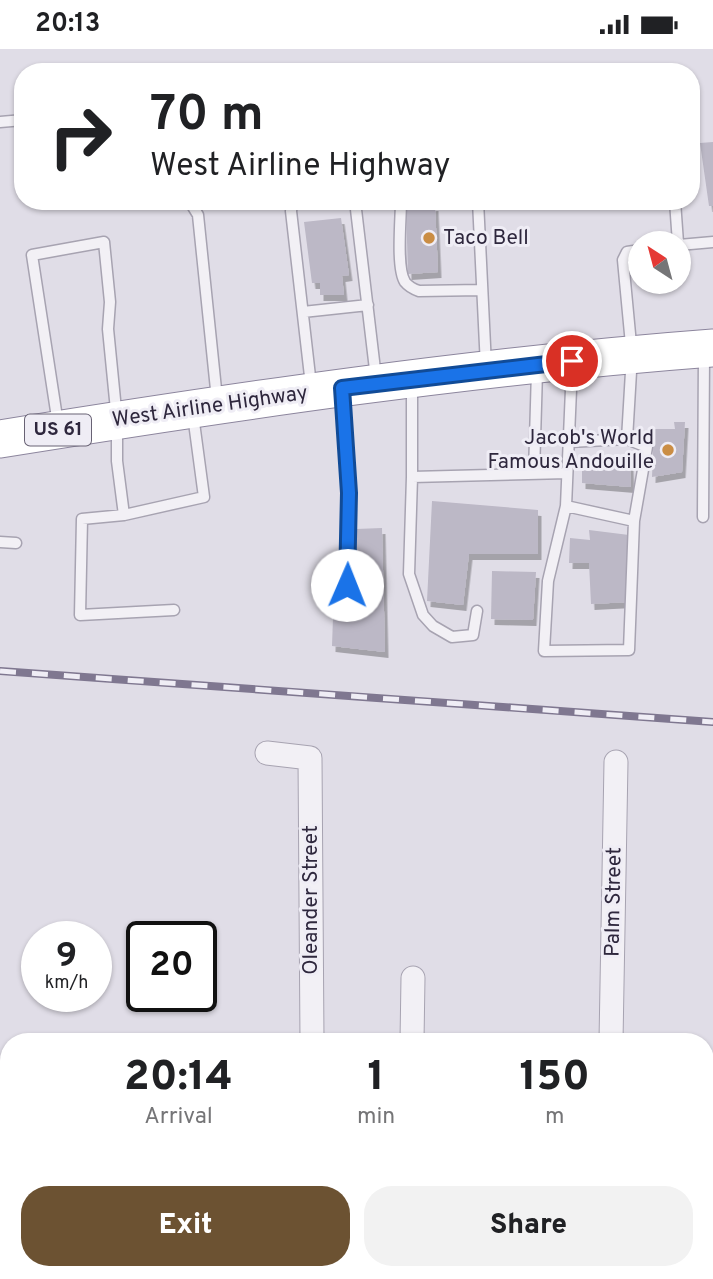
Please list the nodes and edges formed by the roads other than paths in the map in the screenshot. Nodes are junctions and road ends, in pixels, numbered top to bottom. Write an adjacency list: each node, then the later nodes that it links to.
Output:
1 (195, 210): 19 (lane)
2 (291, 210): 13 (lane)
3 (356, 210): 12 (lane)
4 (401, 210): 11 (lane)
5 (478, 210): 11 (lane)
6 (676, 210): 7 (lane)
7 (678, 231)
8 (713, 242): 9 (lane)
9 (691, 243)
10 (628, 252): 15 (lane)
11 (481, 290): 17 (lane)
12 (368, 305): 13 (lane); 18 (lane)
13 (303, 312): 18 (lane)
14 (709, 348): 15 (highway, West Airline Highway / US 61); 30 (lane)
15 (632, 355): 16 (highway, West Airline Highway / US 61); 23 (lane)
16 (555, 363): 17 (highway, West Airline Highway / US 61); 24 (lane); 26 (lane)
17 (486, 372): 18 (highway, West Airline Highway / US 61)
18 (361, 386): 19 (highway, West Airline Highway / US 61); 27 (lane); 34 (lane)
19 (205, 407): 20 (highway, West Airline Highway / US 61); 29 (lane)
20 (117, 420): 21 (highway, West Airline Highway / US 61); 21 (lane); 29 (lane)
21 (59, 430): 22 (highway, West Airline Highway / US 61)
22 (0, 439)
23 (627, 439): 24 (lane); 31 (lane)
24 (569, 442): 25 (lane)
25 (567, 473): 26 (lane); 28 (lane)
26 (534, 474): 27 (lane)
27 (412, 477): 36 (lane)
28 (566, 506): 31 (lane); 31 (lane)
29 (124, 516): 35 (lane)
30 (703, 517)
31 (634, 521)
32 (0, 542): 33 (lane)
33 (16, 543)
34 (346, 608)
35 (174, 610)
36 (477, 611)
37 (267, 753): 40 (street, Oleander Street)
38 (616, 762): 42 (street, Palm Street)
39 (413, 978): 41 (street)
40 (312, 1033)
41 (412, 1033)
42 (611, 1033)

